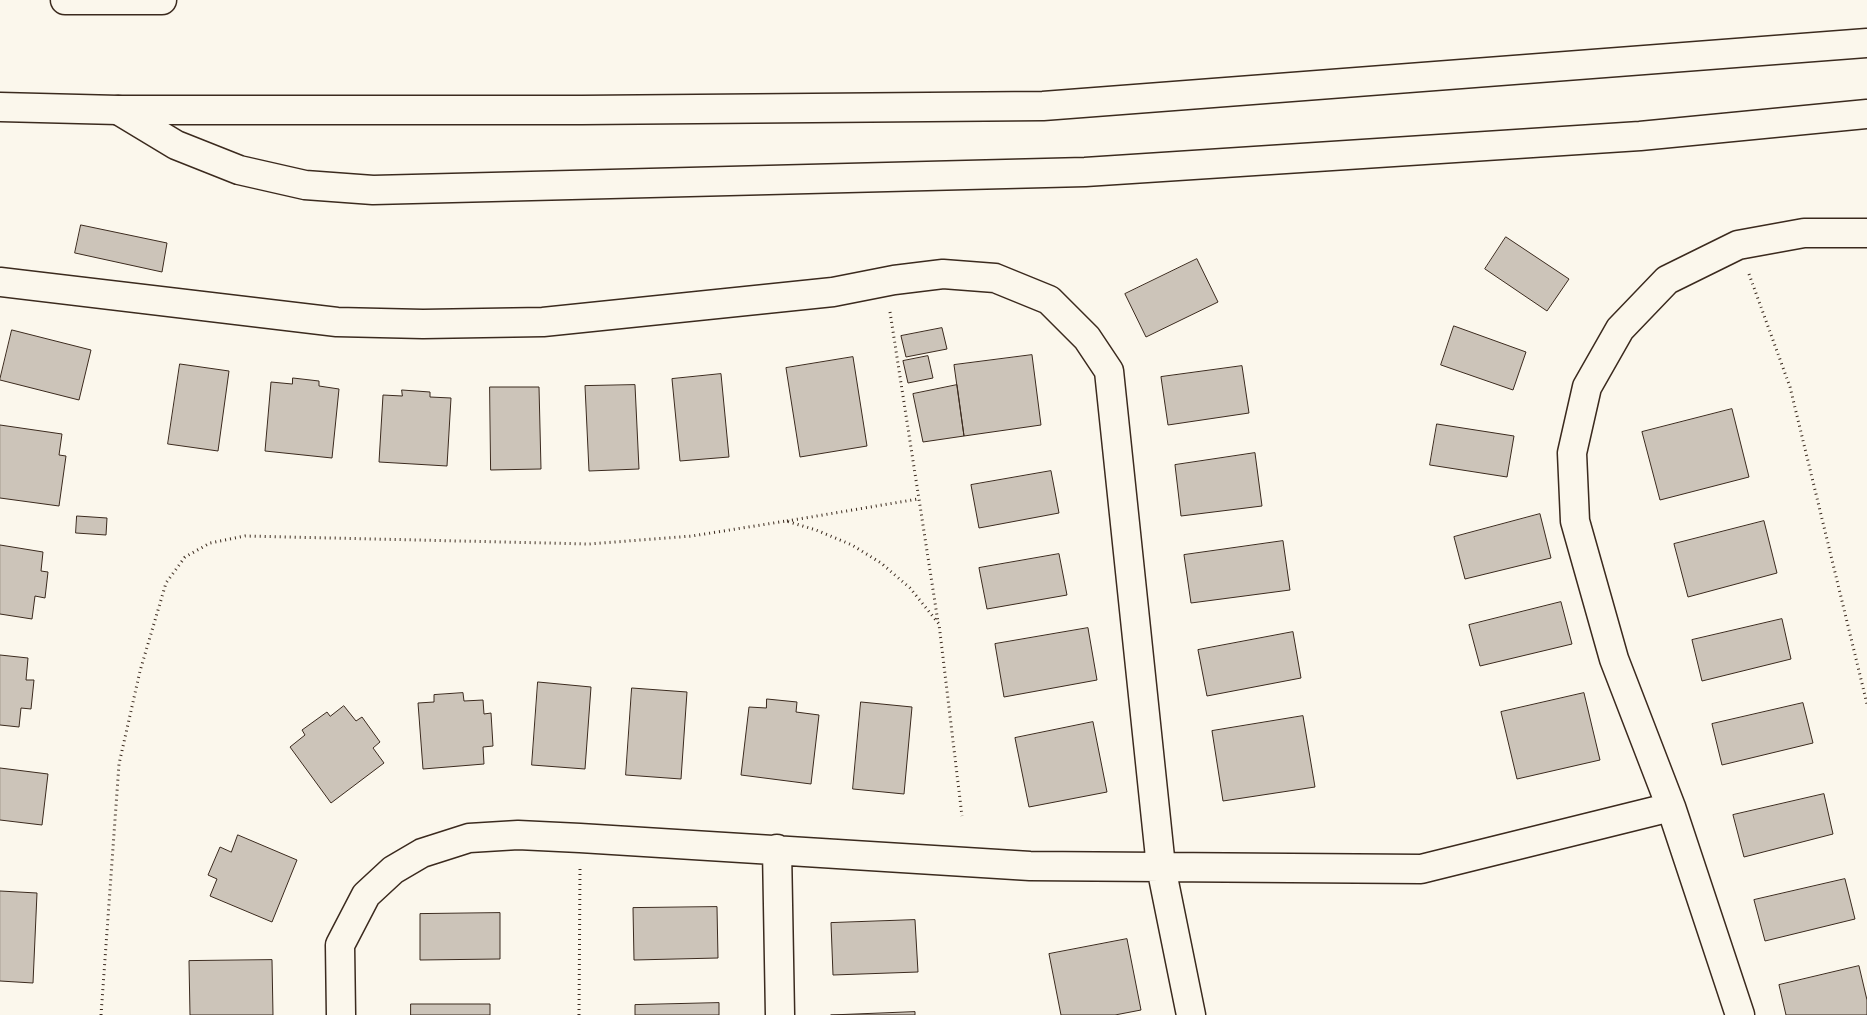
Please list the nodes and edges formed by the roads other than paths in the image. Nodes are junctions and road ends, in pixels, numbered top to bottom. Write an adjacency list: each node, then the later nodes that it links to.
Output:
1 (81, 0): 2 (street)
2 (162, 0)
3 (1867, 44): 5 (street)
4 (0, 107): 5 (street)
5 (118, 110): 6 (street)
6 (1867, 114)
7 (1867, 233): 9 (street)
8 (0, 282): 11 (street)
9 (1671, 806): 11 (street); 15 (street)
10 (777, 849): 11 (street); 12 (street); 13 (street)
11 (1161, 867): 14 (street)
12 (341, 1015)
13 (780, 1015)
14 (1190, 1015)
15 (1740, 1015)

